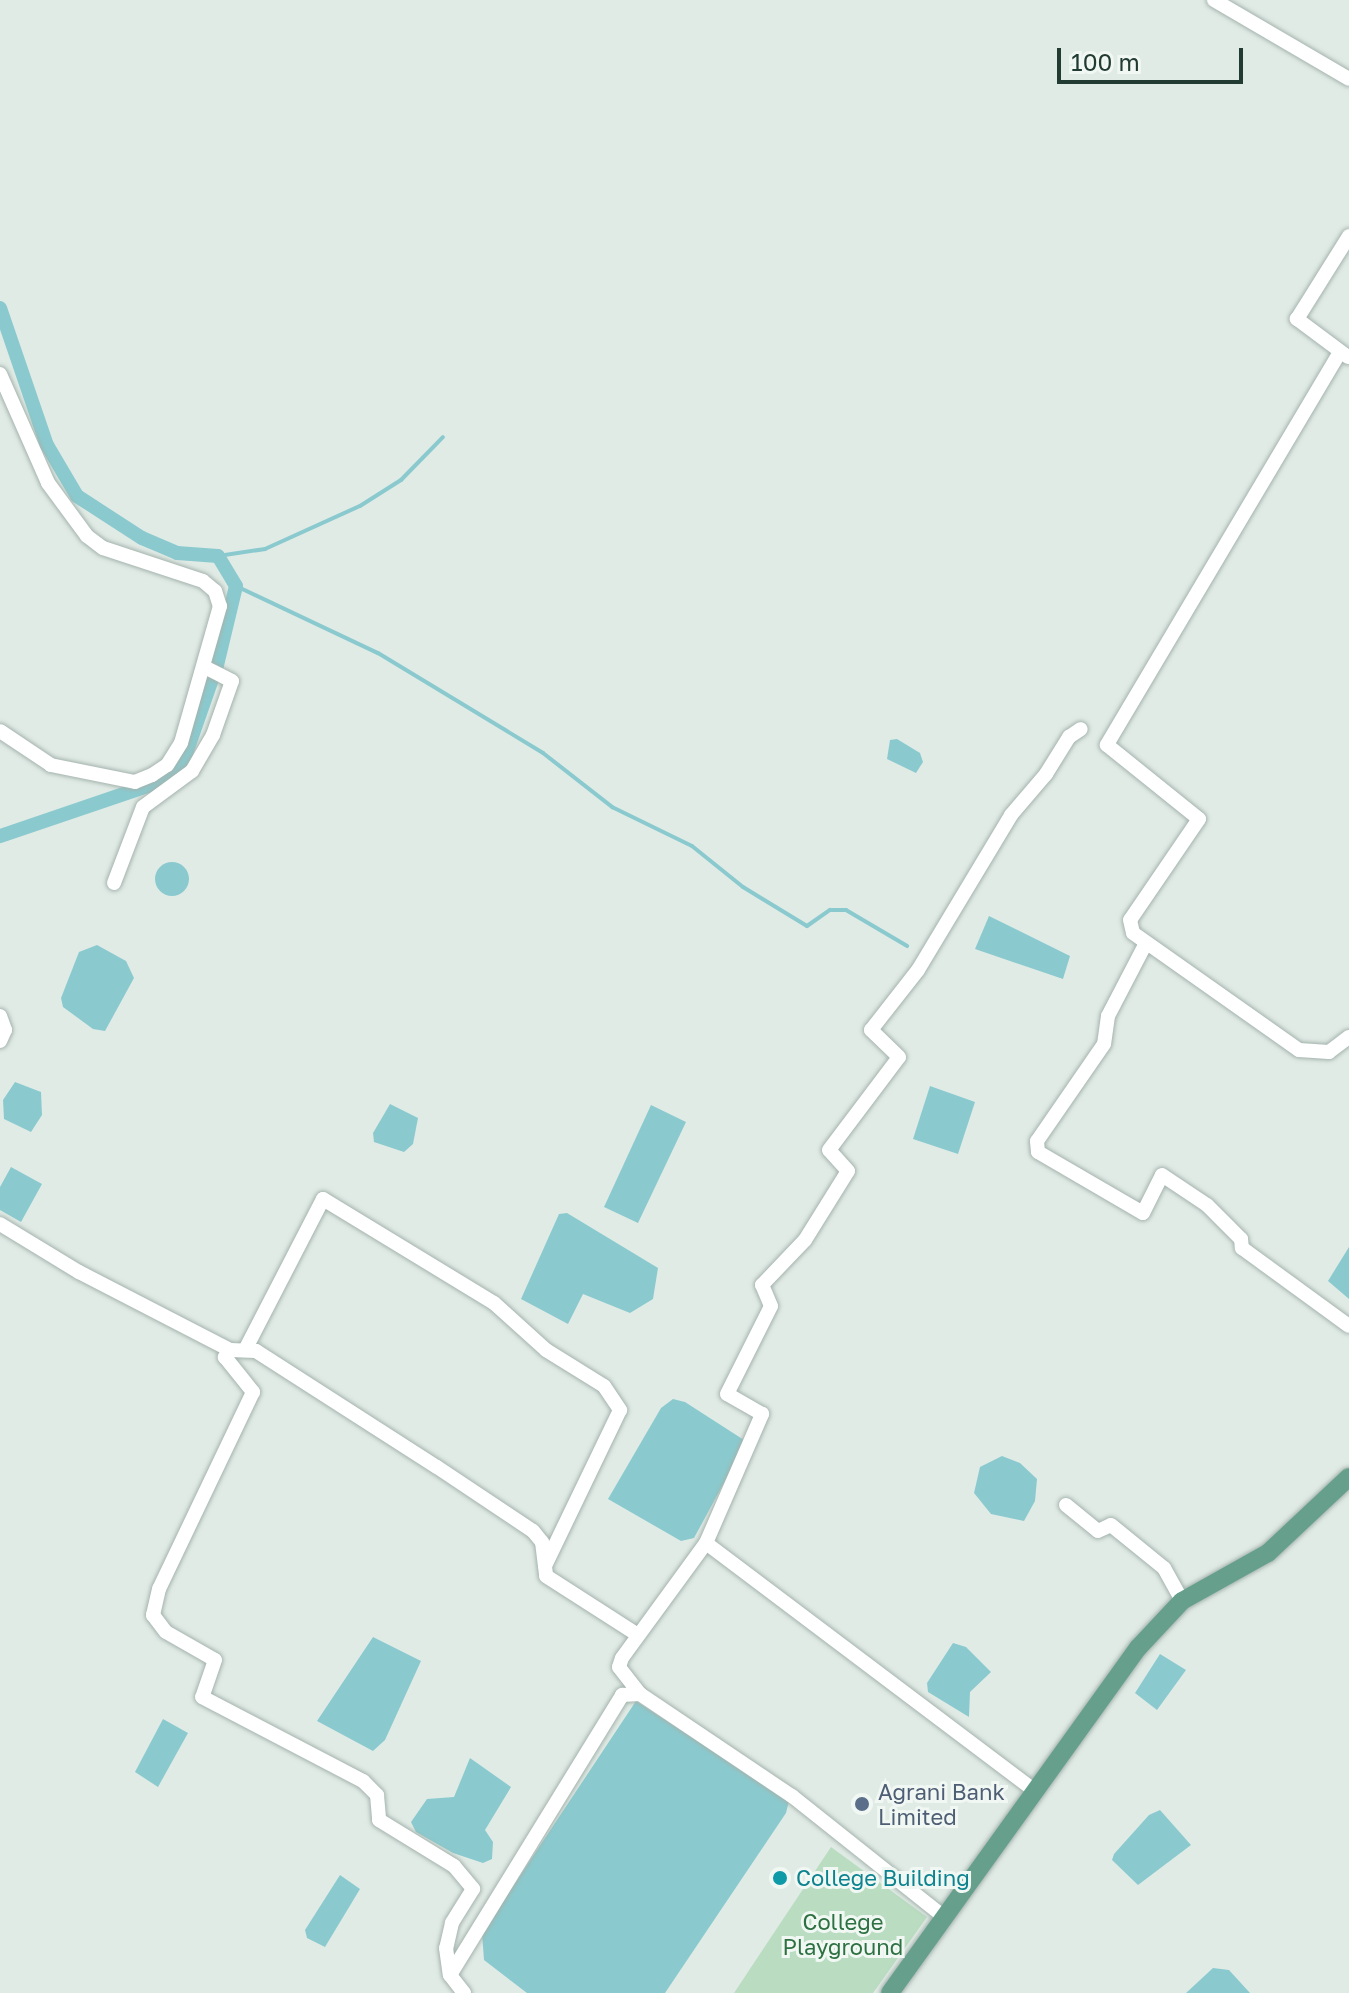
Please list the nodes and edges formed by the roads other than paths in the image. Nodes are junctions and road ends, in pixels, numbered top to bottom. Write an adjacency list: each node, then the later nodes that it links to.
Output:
1 (1214, 0): 2 (street)
2 (1349, 79)
3 (1349, 236): 4 (street)
4 (1345, 354): 10 (street)
5 (0, 374): 6 (street)
6 (205, 667): 8 (street); 9 (street)
7 (1081, 729): 19 (street)
8 (0, 731)
9 (114, 883)
10 (1146, 943): 12 (street); 15 (street)
11 (0, 1016): 13 (street)
12 (1349, 1037)
13 (0, 1041)
14 (0, 1224): 16 (street)
15 (1349, 1326)
16 (237, 1350): 20 (street); 20 (street); 26 (street)
17 (1349, 1477): 21 (main road)
18 (1066, 1505): 21 (street)
19 (706, 1543): 22 (street); 24 (street)
20 (545, 1567): 22 (street)
21 (1182, 1601): 24 (main road)
22 (638, 1635): 23 (street)
23 (640, 1694): 25 (street); 26 (street)
24 (1034, 1790): 25 (main road)
25 (944, 1917): 28 (main road)
26 (450, 1975): 27 (street)
27 (464, 1993)
28 (890, 1993)

